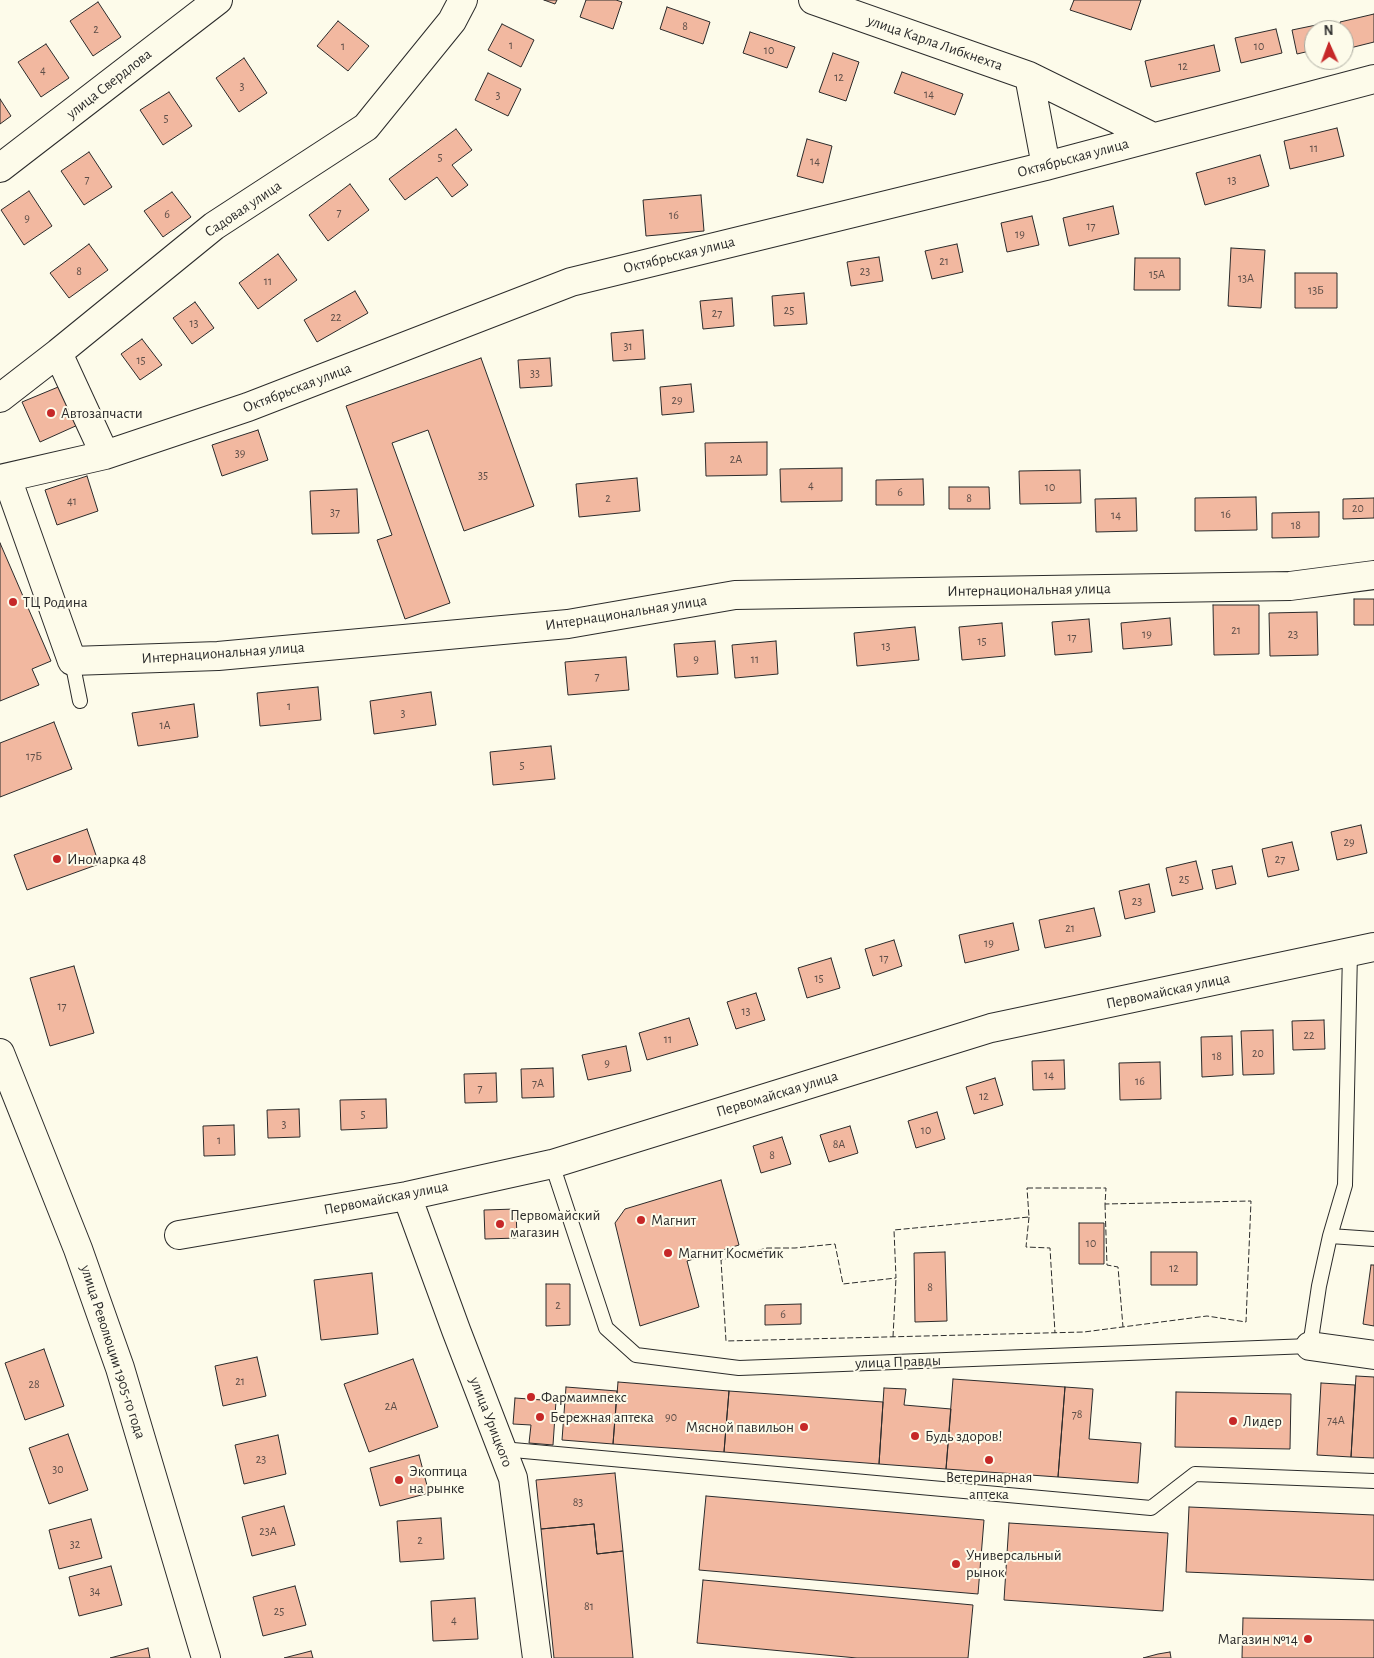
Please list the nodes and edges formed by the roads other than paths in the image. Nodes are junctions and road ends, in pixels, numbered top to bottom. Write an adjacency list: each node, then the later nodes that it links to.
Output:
1 (218, 0): 8 (street, улица Свердлова)
2 (463, 0): 9 (street, Садовая улица)
3 (812, 0): 4 (street, улица Карла Либкнехта)
4 (1029, 76): 6 (street, улица Карла Либкнехта); 7 (street)
5 (1374, 79): 6 (street, Октябрьская улица)
6 (1153, 137): 7 (street, Октябрьская улица)
7 (1046, 166): 11 (street, Октябрьская улица)
8 (0, 168)
9 (58, 354): 10 (street, Садовая улица); 11 (street)
10 (0, 398)
11 (105, 455): 12 (street, Октябрьская улица)
12 (3, 479): 14 (street)
13 (1374, 576): 14 (street, Интернациональная улица)
14 (72, 661): 15 (lane)
15 (80, 701)
16 (1362, 949): 19 (street, Первомайская улица); 22 (lane)
17 (0, 1053): 18 (street, улица Революции 1905-го года)
18 (7, 1089): 28 (street, улица Революции 1905-го года)
19 (552, 1164): 20 (street, Первомайская улица); 24 (lane, улица Правды)
20 (407, 1196): 21 (street, Первомайская улица); 26 (street, улица Урицкого)
21 (179, 1235)
22 (1330, 1236): 23 (lane); 24 (lane)
23 (1374, 1239)
24 (1310, 1346): 25 (street, улица Правды)
25 (1374, 1355)
26 (502, 1449): 27 (lane); 29 (street, улица Урицкого)
27 (1374, 1481)
28 (206, 1658)
29 (537, 1658)

